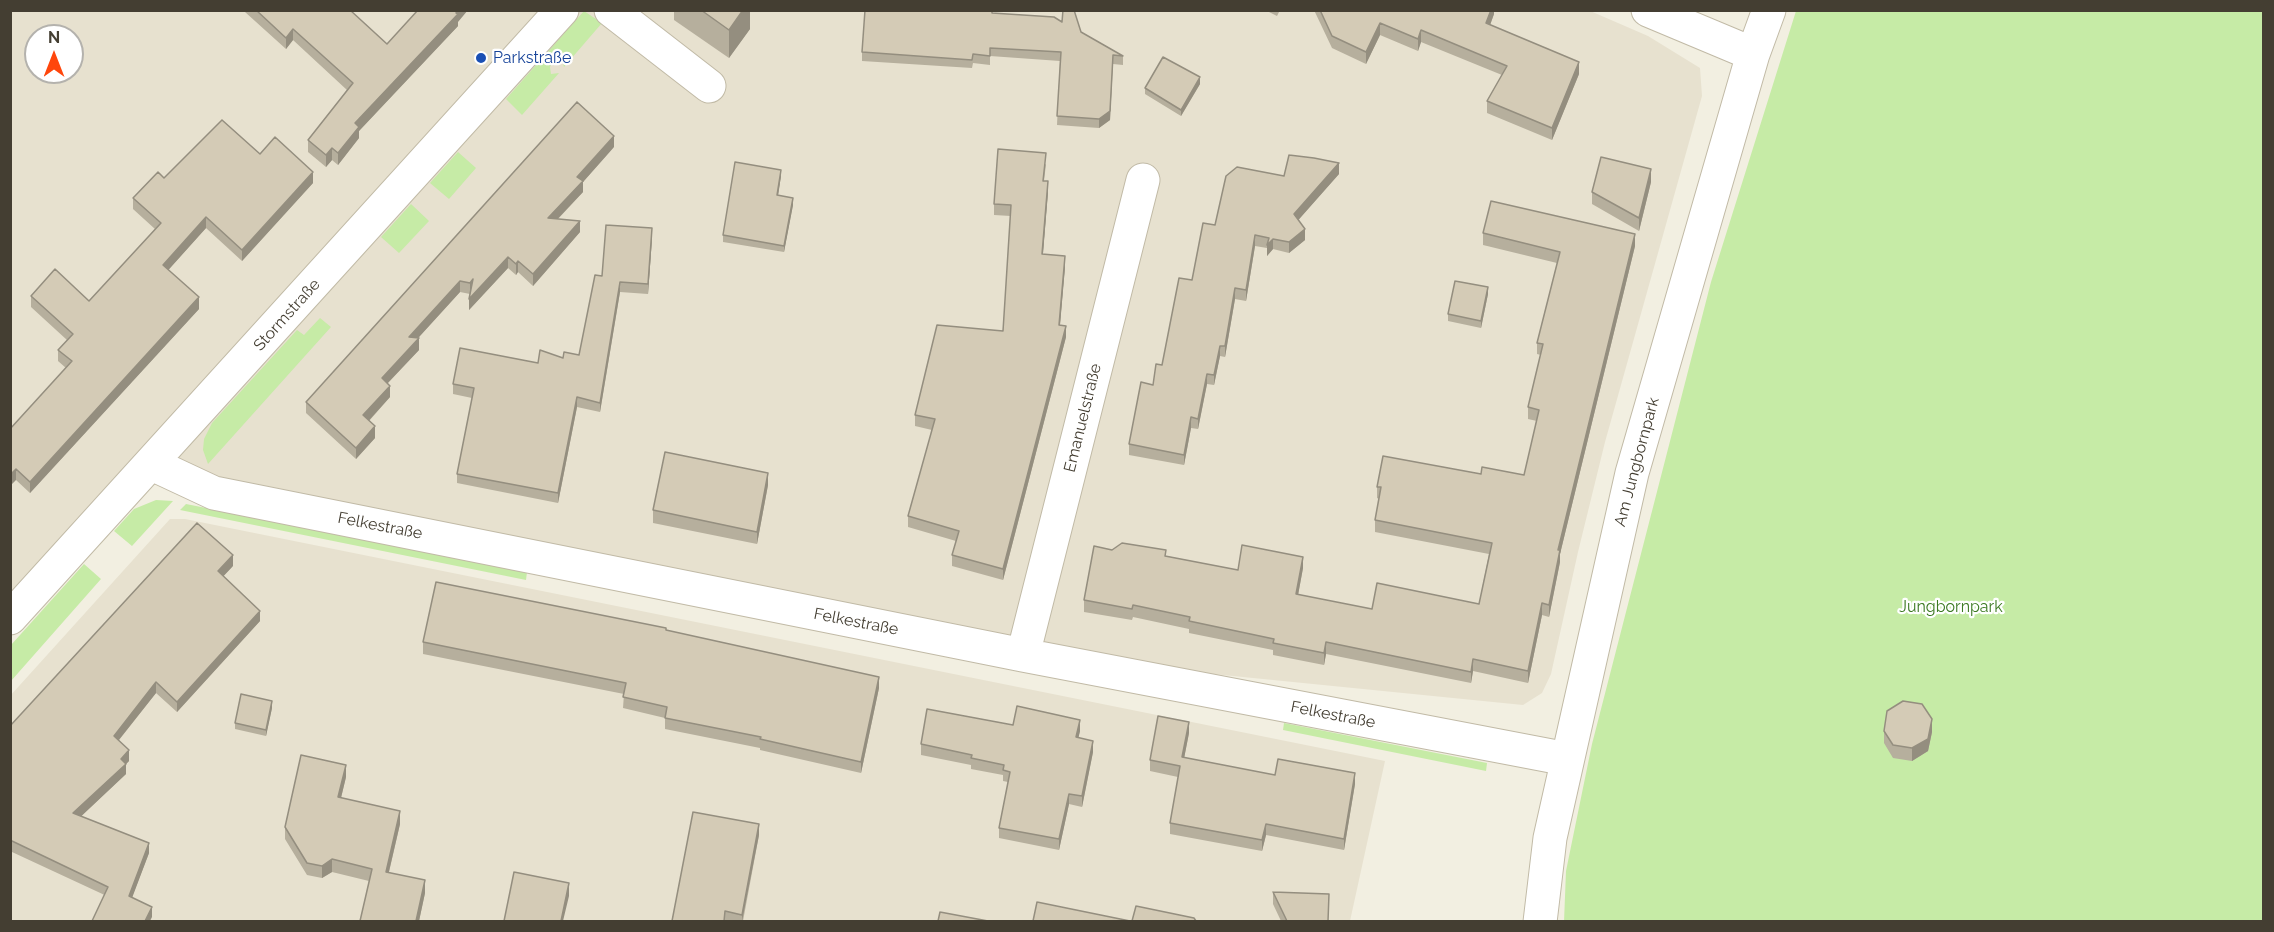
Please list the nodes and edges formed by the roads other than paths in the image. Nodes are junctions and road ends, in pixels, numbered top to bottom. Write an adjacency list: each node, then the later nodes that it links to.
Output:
1 (562, 10): 8 (street, Stormstraße)
2 (611, 10): 6 (street)
3 (1648, 10): 5 (street)
4 (1769, 10): 5 (street, Am Jungbornpark)
5 (1754, 54): 11 (street, Am Jungbornpark)
6 (709, 86)
7 (1143, 180): 10 (street, Emanuelstraße)
8 (152, 464): 9 (street, Stormstraße); 10 (street, Felkestraße)
9 (10, 618)
10 (1023, 655): 11 (street, Felkestraße)
11 (1567, 759): 12 (street, Am Jungbornpark)
12 (1540, 921)

